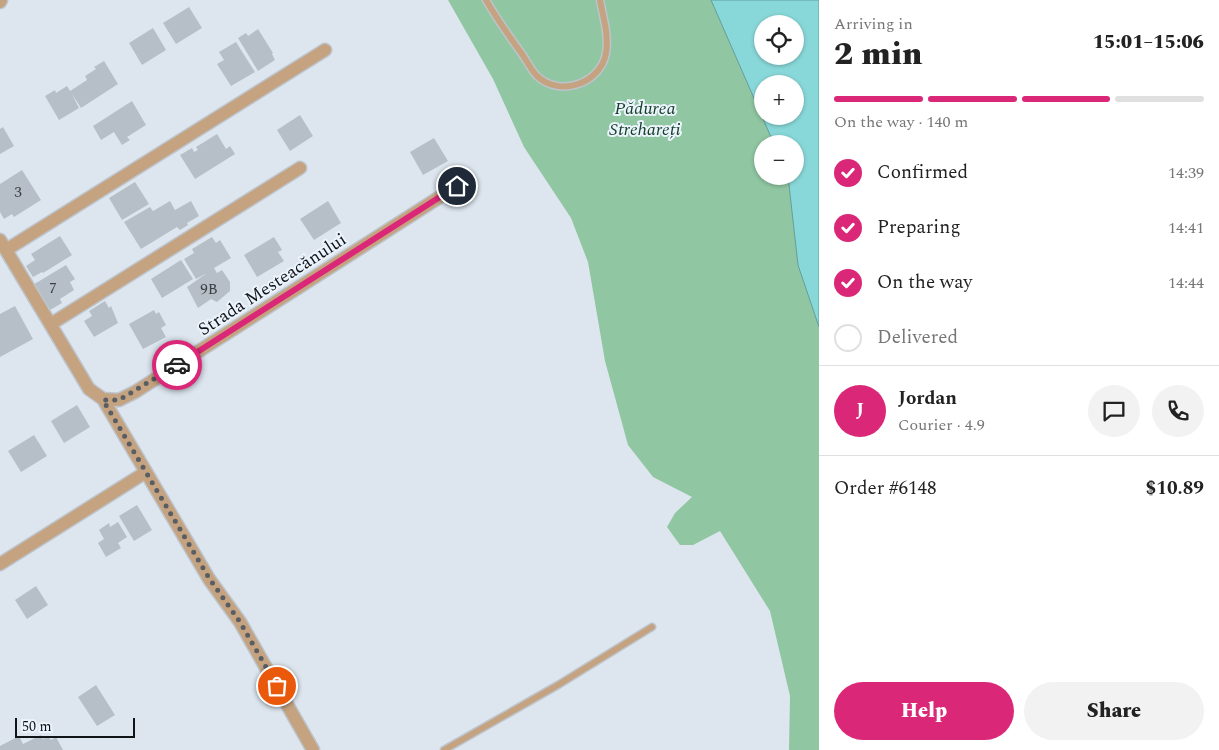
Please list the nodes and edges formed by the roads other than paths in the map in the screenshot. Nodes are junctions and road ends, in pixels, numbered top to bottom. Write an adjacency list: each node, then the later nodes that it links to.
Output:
1 (486, 0): 2 (lane)
2 (600, 0)
3 (325, 50): 6 (street)
4 (300, 168): 7 (street)
5 (457, 186): 8 (street, Strada Mesteacănului)
6 (3, 245): 7 (street)
7 (51, 324): 8 (street)
8 (103, 400): 9 (street)
9 (146, 472): 10 (street); 12 (street)
10 (0, 564)
11 (652, 627): 13 (lane)
12 (313, 750)
13 (444, 750)

